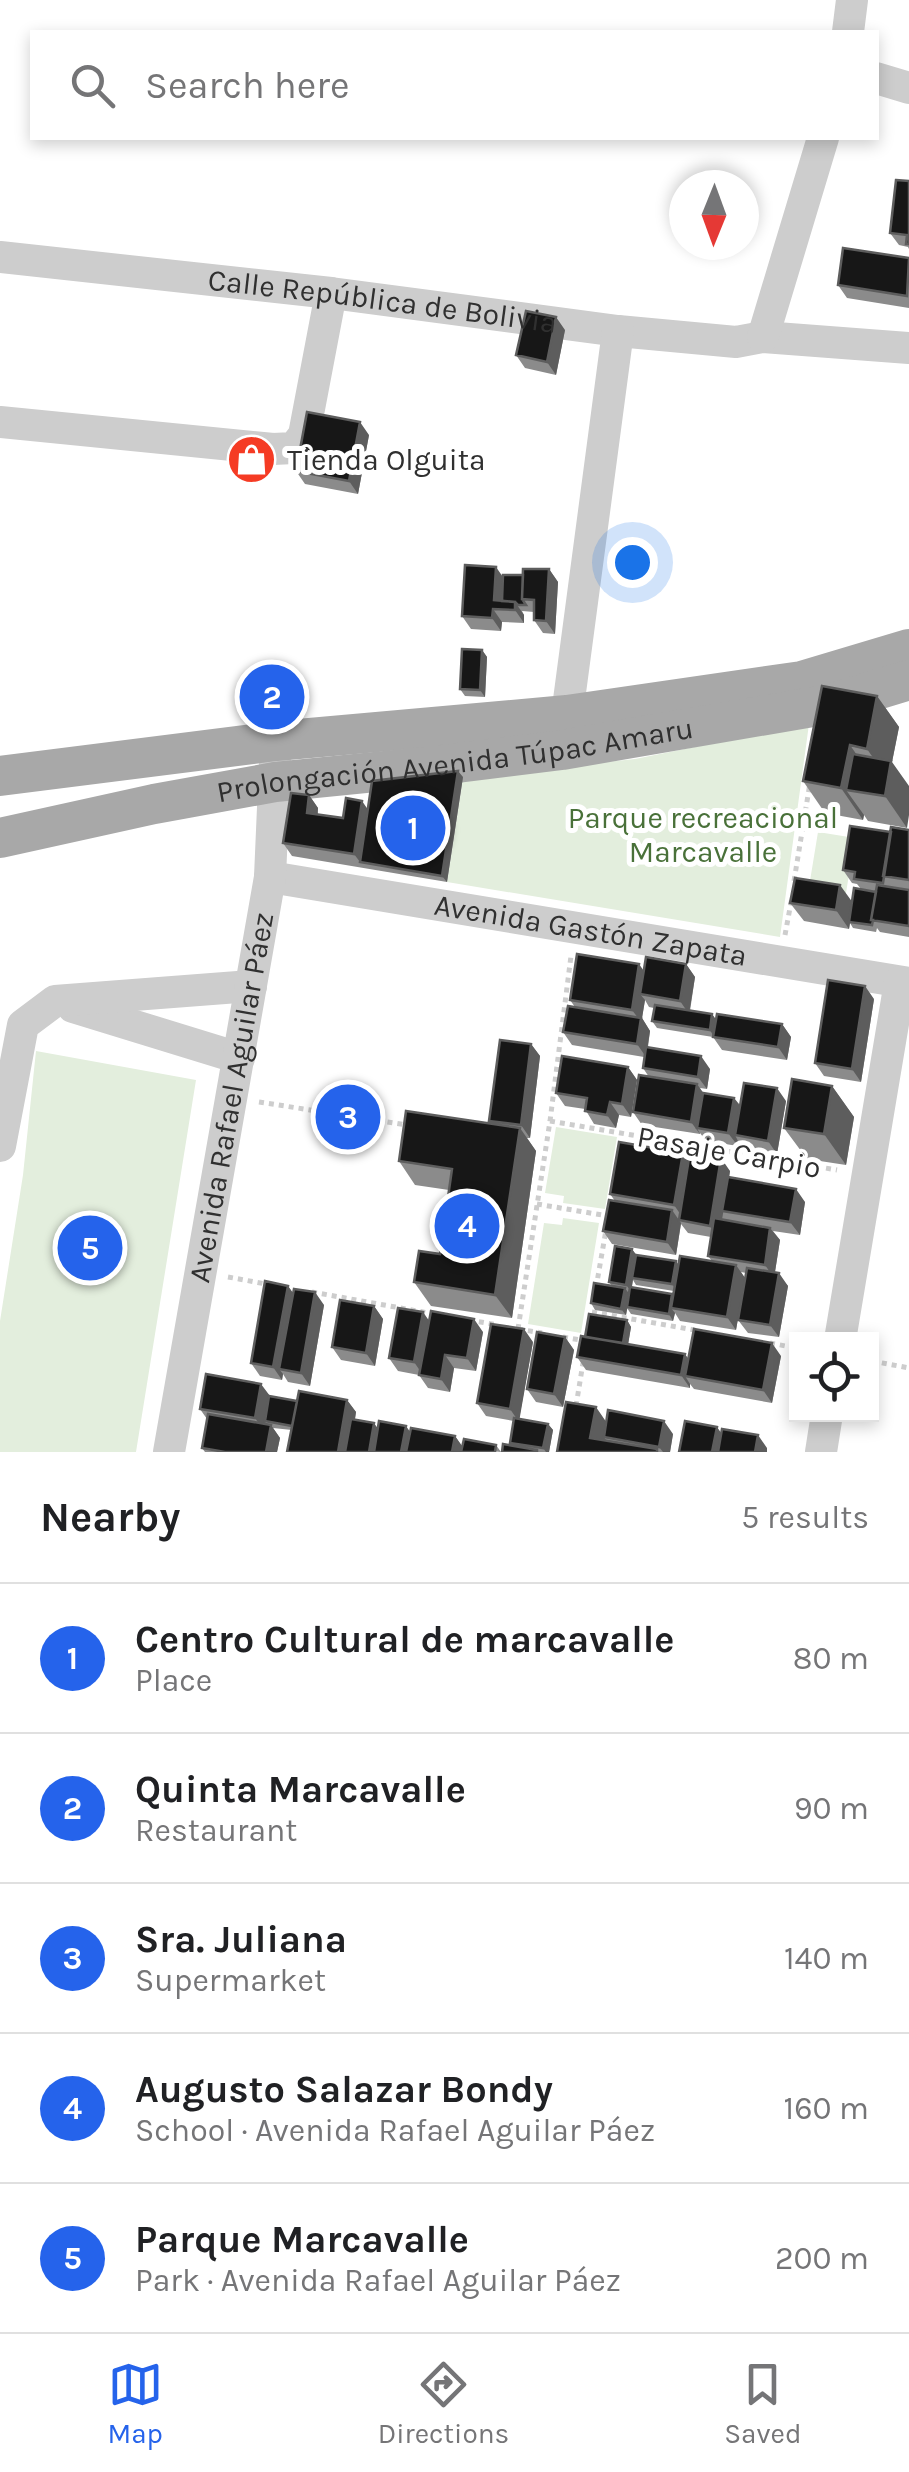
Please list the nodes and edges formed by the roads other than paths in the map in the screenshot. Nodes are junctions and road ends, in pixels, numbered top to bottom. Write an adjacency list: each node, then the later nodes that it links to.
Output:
1 (852, 0): 2 (street)
2 (848, 30)
3 (879, 79): 4 (street)
4 (909, 88)
5 (822, 140): 9 (street)
6 (0, 256): 7 (street, Calle República de Bolivia)
7 (331, 293): 8 (street, Calle República de Bolivia); 11 (street)
8 (618, 331): 9 (street, Calle República de Bolivia); 14 (street)
9 (762, 336): 10 (street, Calle República de Bolivia)
10 (909, 348)
11 (0, 422)
12 (909, 650): 14 (main road, Prolongación Avenida Túpac Amaru)
13 (909, 680): 17 (main road, Prolongación Avenida Túpac Amaru)
14 (567, 715): 15 (main road, Prolongación Avenida Túpac Amaru)
15 (276, 741): 16 (main road, Prolongación Avenida Túpac Amaru); 17 (street, Avenida Rafael Aguilar Páez)
16 (0, 776)
17 (275, 782): 18 (main road, Prolongación Avenida Túpac Amaru); 19 (street, Avenida Rafael Aguilar Páez)
18 (0, 838)
19 (270, 877): 20 (street, Avenida Gastón Zapata); 21 (street, Avenida Rafael Aguilar Páez)
20 (905, 982): 25 (street)
21 (251, 986): 22 (street); 23 (street, Avenida Rafael Aguilar Páez)
22 (55, 1002): 23 (street); 24 (street)
23 (239, 1058): 27 (street, Avenida Rafael Aguilar Páez)
24 (0, 1146)
25 (841, 1332)
26 (826, 1422): 28 (street)
27 (169, 1452)
28 (821, 1452)

